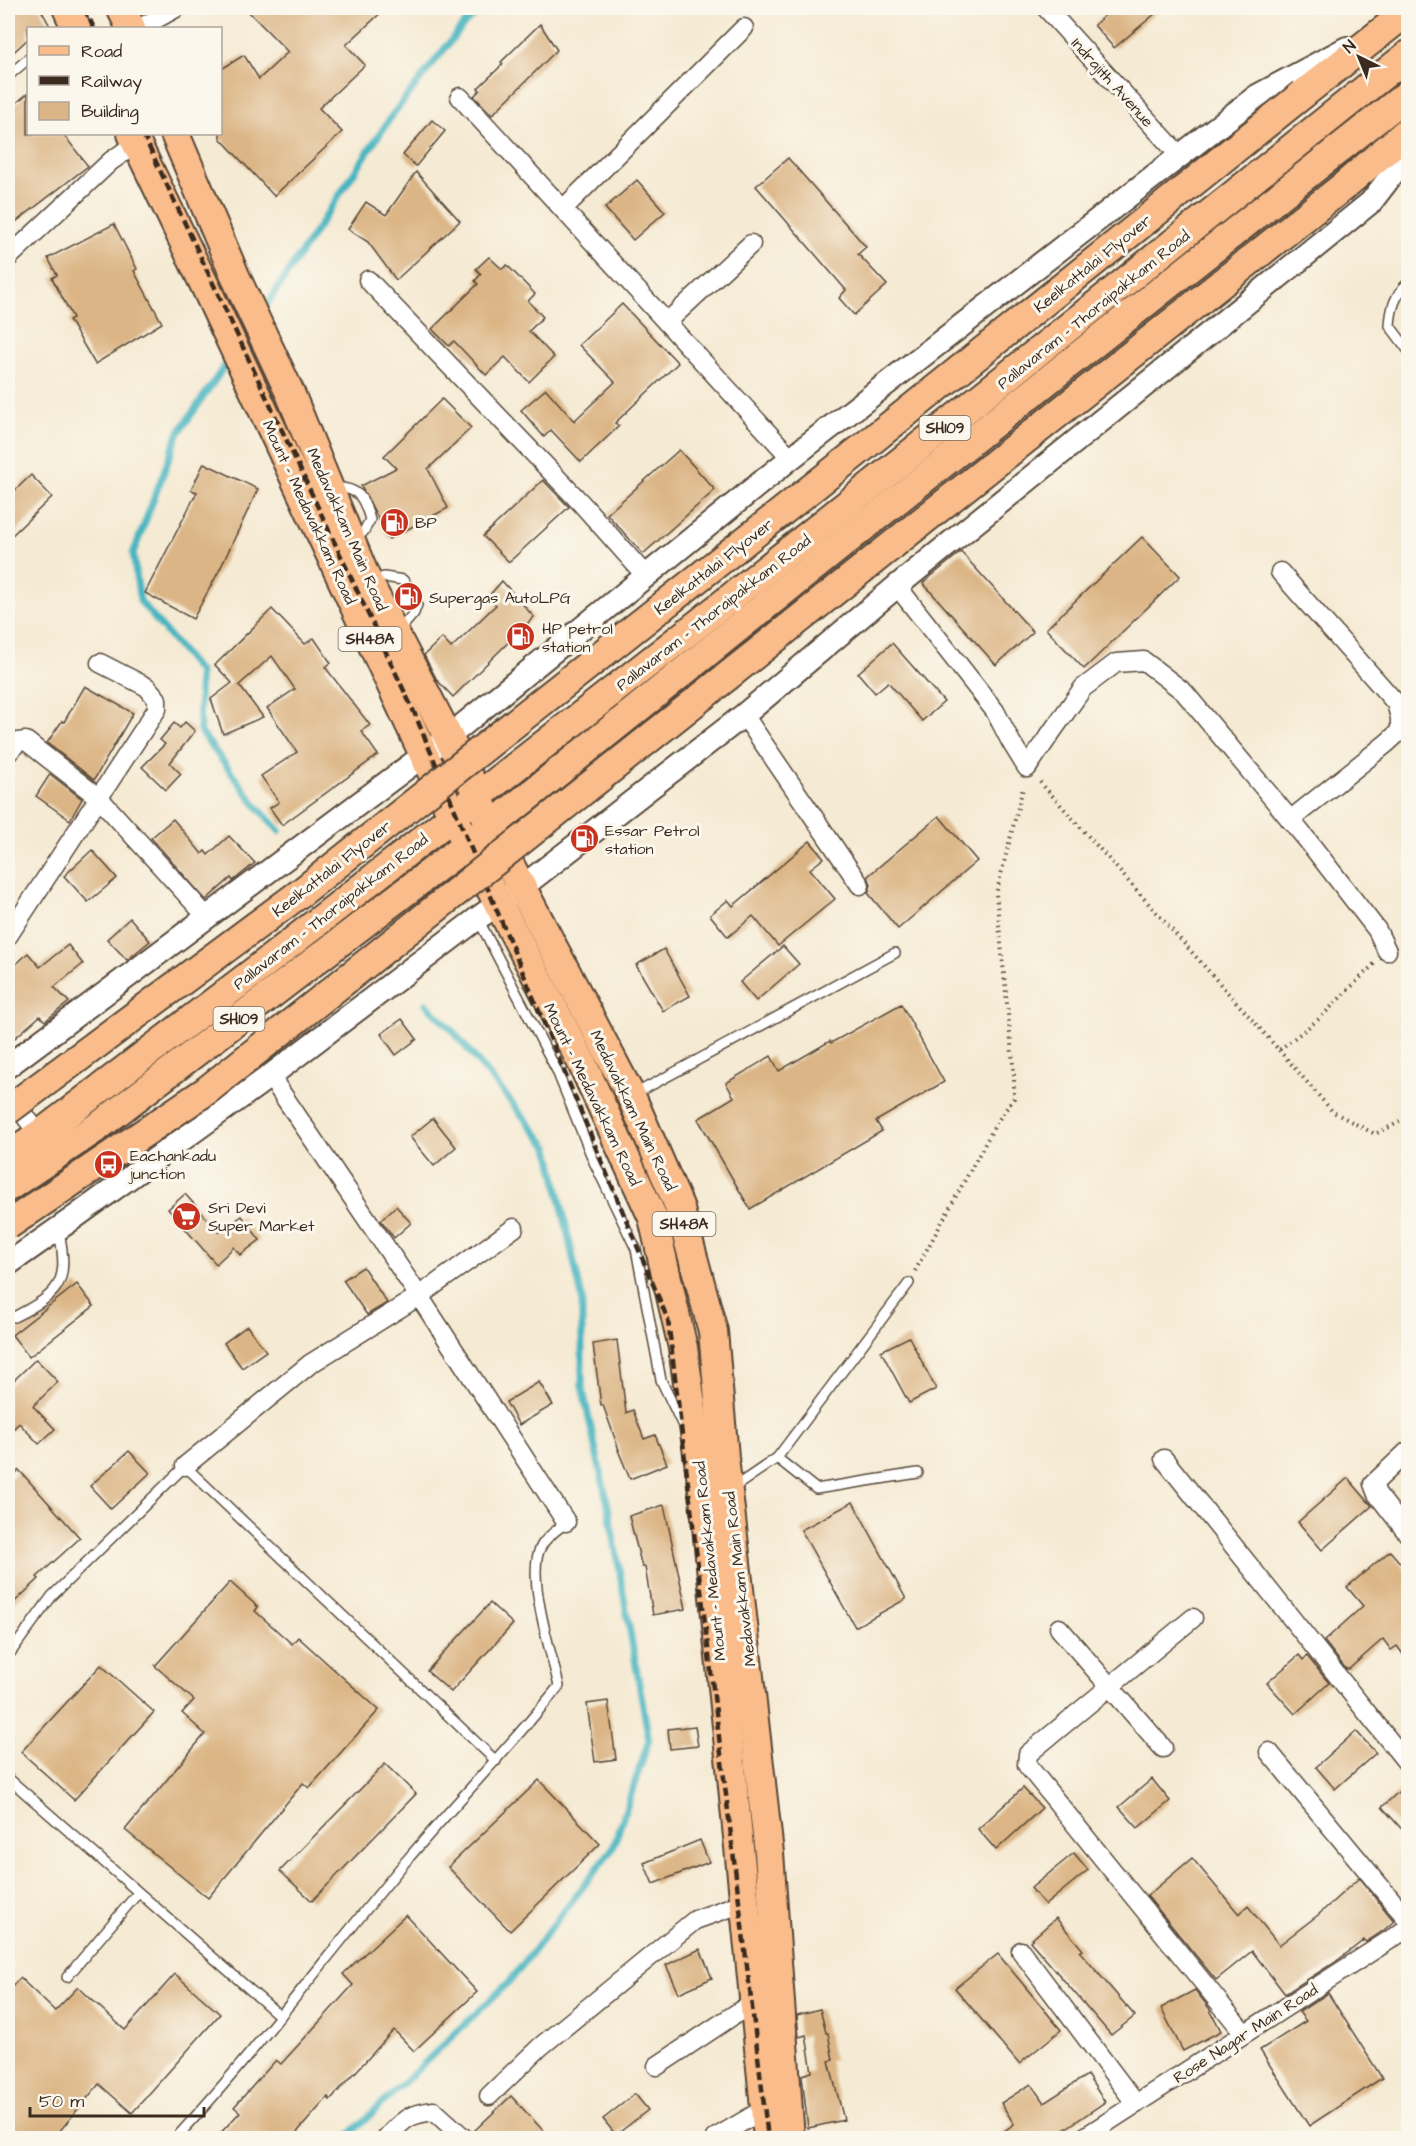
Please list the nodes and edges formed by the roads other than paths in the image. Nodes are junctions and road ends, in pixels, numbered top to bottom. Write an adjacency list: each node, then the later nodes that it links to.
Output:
1 (121, 8): 5 (main road)
2 (176, 8): 6 (street)
3 (1046, 8): 17 (street, Indrajith Avenue)
4 (1402, 16): 17 (street); 51 (main road, Keelkattalai Flyover, bridge)
5 (130, 27)
6 (142, 27)
7 (744, 28): 18 (street)
8 (1408, 55): 34 (main road, Pallavaram - Thoraipakkam Road / SH109)
9 (27, 60): 10 (lane)
10 (8, 76)
11 (1408, 94): 38 (main road, Pallavaram - Thoraipakkam Road / SH109)
12 (460, 97): 18 (street)
13 (1408, 131): 55 (main road, bridge)
14 (176, 135): 31 (main road, Medavakkam Main Road / SH48A)
15 (134, 138): 20 (street); 33 (main road, Mount - Medavakkam Road / SH48A)
16 (1408, 154): 28 (street)
17 (1180, 156): 25 (street)
18 (563, 209): 23 (street)
19 (751, 244): 23 (street)
20 (8, 258)
21 (368, 280): 27 (street)
22 (1408, 283): 24 (lane)
23 (667, 322): 25 (street)
24 (1408, 350)
25 (791, 458): 27 (street)
26 (1280, 572): 37 (street)
27 (645, 575): 31 (street)
28 (897, 586): 30 (street); 37 (street)
29 (100, 663): 35 (street)
30 (744, 715): 40 (street); 41 (street)
31 (448, 737): 33 (street); 34 (main road, Medavakkam Main Road / SH48A)
32 (8, 753): 35 (street)
33 (423, 754): 36 (main road, Mount - Medavakkam Road / SH48A); 43 (street)
34 (478, 795): 36 (main road, Pallavaram - Thoraipakkam Road / SH109); 38 (main road, Medavakkam Main Road / SH48A)
35 (99, 798): 43 (street); 44 (street)
36 (452, 815): 39 (main road, Mount - Medavakkam Road / SH48A); 52 (main road, Pallavaram - Thoraipakkam Road / SH109)
37 (1290, 820): 45 (street)
38 (490, 827): 39 (main road, Pallavaram - Thoraipakkam Road / SH109); 41 (main road, Medavakkam Main Road / SH48A)
39 (466, 845): 42 (main road, Mount - Medavakkam Road / SH48A); 54 (main road, Pallavaram - Thoraipakkam Road / SH109)
40 (860, 885)
41 (522, 887): 42 (street); 50 (main road, Medavakkam Main Road / SH48A)
42 (487, 911): 48 (street); 80 (main road, Mount - Medavakkam Road / SH48A)
43 (207, 916): 47 (street)
44 (8, 936)
45 (1388, 951)
46 (895, 953): 50 (lane)
47 (8, 1066)
48 (270, 1076): 57 (street); 60 (street)
49 (8, 1093): 52 (street)
50 (631, 1096): 67 (main road, Medavakkam Main Road / SH48A)
51 (8, 1110)
52 (39, 1134): 53 (main road, Pallavaram - Thoraipakkam Road / SH109)
53 (8, 1156)
54 (8, 1186)
55 (8, 1225)
56 (514, 1228): 60 (street)
57 (59, 1229): 58 (street); 61 (lane)
58 (8, 1264)
59 (909, 1283): 63 (lane)
60 (419, 1296): 65 (street); 68 (street)
61 (8, 1315)
62 (1408, 1451): 69 (street)
63 (777, 1458): 66 (lane); 67 (lane)
64 (1164, 1459): 77 (street)
65 (185, 1466): 72 (lane); 76 (lane)
66 (918, 1473)
67 (729, 1491): 97 (main road, Medavakkam Main Road / SH48A)
68 (566, 1522): 76 (lane)
69 (1408, 1534)
70 (1193, 1618): 73 (street)
71 (1059, 1628): 73 (street)
72 (8, 1656)
73 (1110, 1688): 74 (street); 87 (street)
74 (1163, 1748)
75 (1269, 1752): 81 (street)
76 (496, 1761): 86 (lane)
77 (1408, 1764)
78 (8, 1778): 79 (lane)
79 (138, 1893): 84 (lane); 86 (lane)
80 (743, 1903): 85 (main road, Mount - Medavakkam Road / SH48A); 89 (street)
81 (1408, 1920)
82 (1408, 1928): 87 (street, Rose Nagar Main Road)
83 (1021, 1951): 90 (street)
84 (67, 1977)
85 (755, 2001): 88 (street); 91 (main road, Mount - Medavakkam Road / SH48A)
86 (280, 2016): 92 (lane)
87 (1244, 2033): 90 (street, Rose Nagar Main Road)
88 (657, 2066)
89 (489, 2096)
90 (1136, 2104): 98 (street, Rose Nagar Main Road)
91 (766, 2108): 95 (street); 96 (main road, Mount - Medavakkam Road / SH48A)
92 (176, 2139)
93 (386, 2139): 94 (street)
94 (464, 2139)
95 (715, 2139)
96 (768, 2139)
97 (790, 2139)
98 (1083, 2139)

